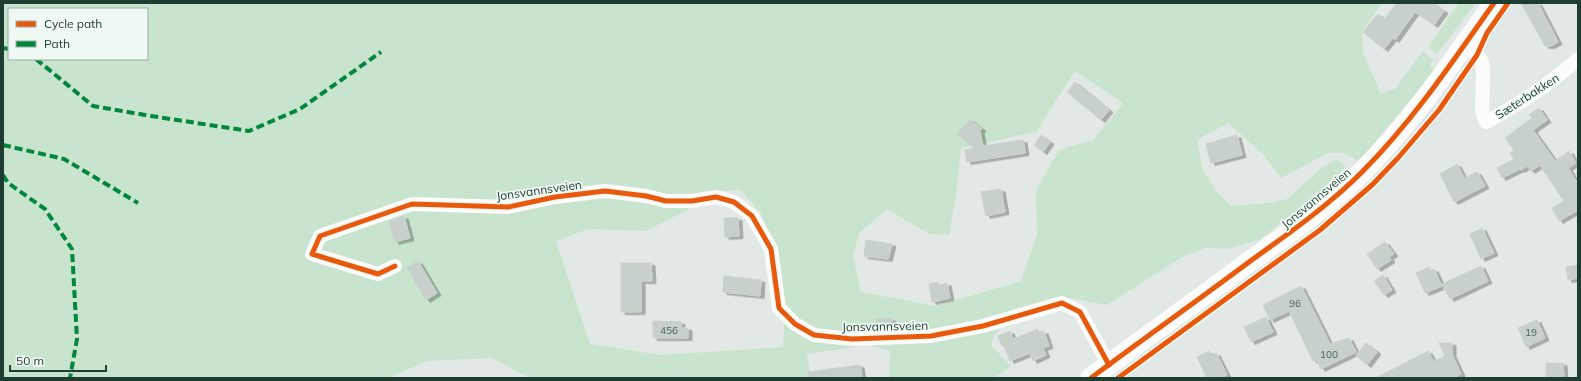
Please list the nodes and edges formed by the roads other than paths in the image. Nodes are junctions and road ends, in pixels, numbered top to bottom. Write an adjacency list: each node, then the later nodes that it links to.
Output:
1 (1494, 3): 2 (main road, Jonsvannsveien)
2 (1464, 45): 3 (street, Sæterbakken); 5 (main road, Jonsvannsveien)
3 (1578, 59)
4 (395, 266): 5 (street, Jonsvannsveien)
5 (1108, 365): 6 (main road, Jonsvannsveien)
6 (1091, 378)

